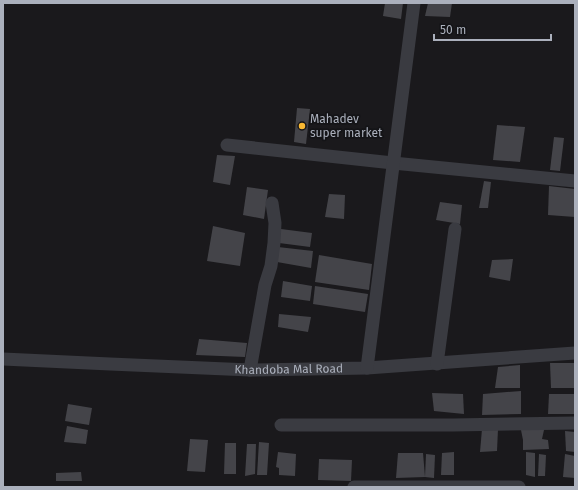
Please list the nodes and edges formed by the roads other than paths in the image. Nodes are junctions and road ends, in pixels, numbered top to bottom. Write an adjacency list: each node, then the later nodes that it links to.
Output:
1 (414, 3): 3 (street)
2 (227, 145): 3 (street)
3 (393, 163): 4 (street); 10 (street)
4 (575, 181)
5 (272, 202): 11 (street)
6 (455, 229): 9 (street)
7 (575, 353): 9 (street, Khandoba Mal Road)
8 (3, 359): 11 (street, Khandoba Mal Road)
9 (437, 364): 10 (street, Khandoba Mal Road)
10 (367, 368): 11 (street, Khandoba Mal Road)
11 (250, 370)
12 (575, 423): 13 (street)
13 (281, 425)
14 (354, 487): 15 (street)
15 (519, 487)

